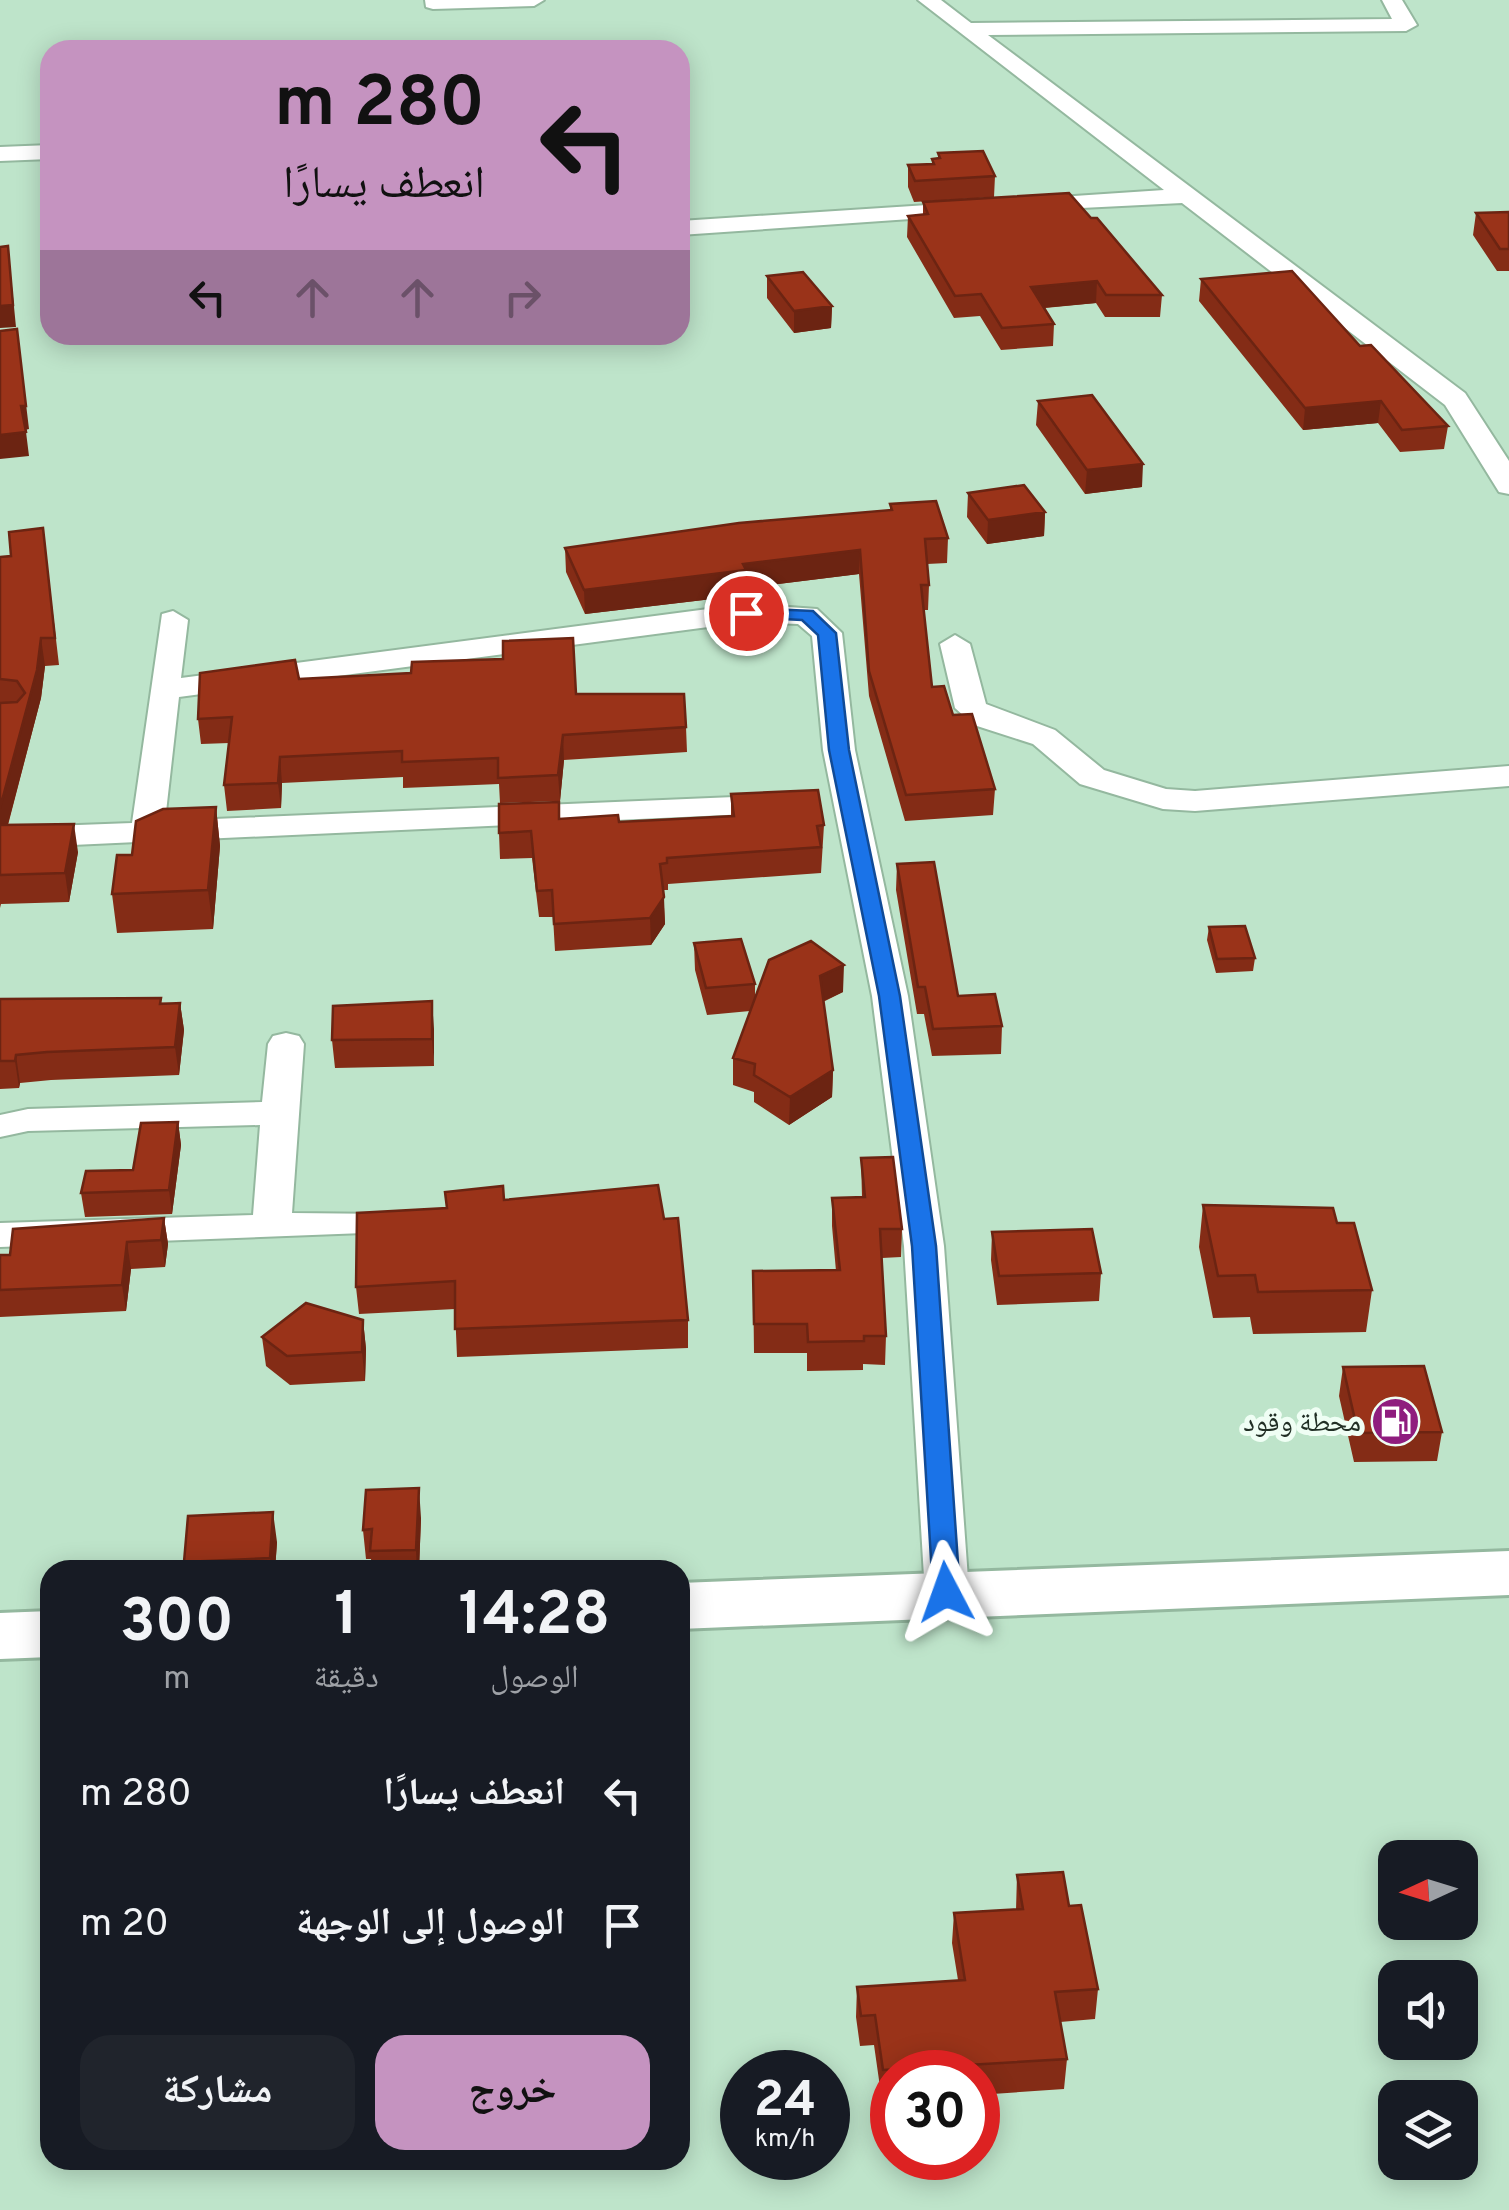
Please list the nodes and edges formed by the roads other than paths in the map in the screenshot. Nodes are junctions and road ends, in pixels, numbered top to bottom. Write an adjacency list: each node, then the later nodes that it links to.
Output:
1 (534, 0): 4 (street)
2 (928, 0): 5 (street)
3 (1392, 0): 5 (street)
4 (433, 3)
5 (966, 28): 8 (street)
6 (40, 152): 7 (street)
7 (0, 154)
8 (1186, 196): 9 (street); 10 (street)
9 (690, 227)
10 (1509, 486)
11 (173, 620): 13 (street)
12 (955, 644): 14 (street)
13 (167, 690): 15 (street); 16 (street)
14 (1509, 776)
15 (848, 802): 16 (street); 25 (street)
16 (147, 832): 17 (street)
17 (50, 836)
18 (286, 1044): 19 (street)
19 (280, 1113): 20 (street); 22 (street)
20 (0, 1126)
21 (376, 1223): 22 (street)
22 (272, 1224): 23 (street)
23 (0, 1235)
24 (1509, 1573): 25 (main road)
25 (946, 1592): 26 (main road)
26 (690, 1605)
27 (40, 1634): 28 (main road)
28 (0, 1636)

